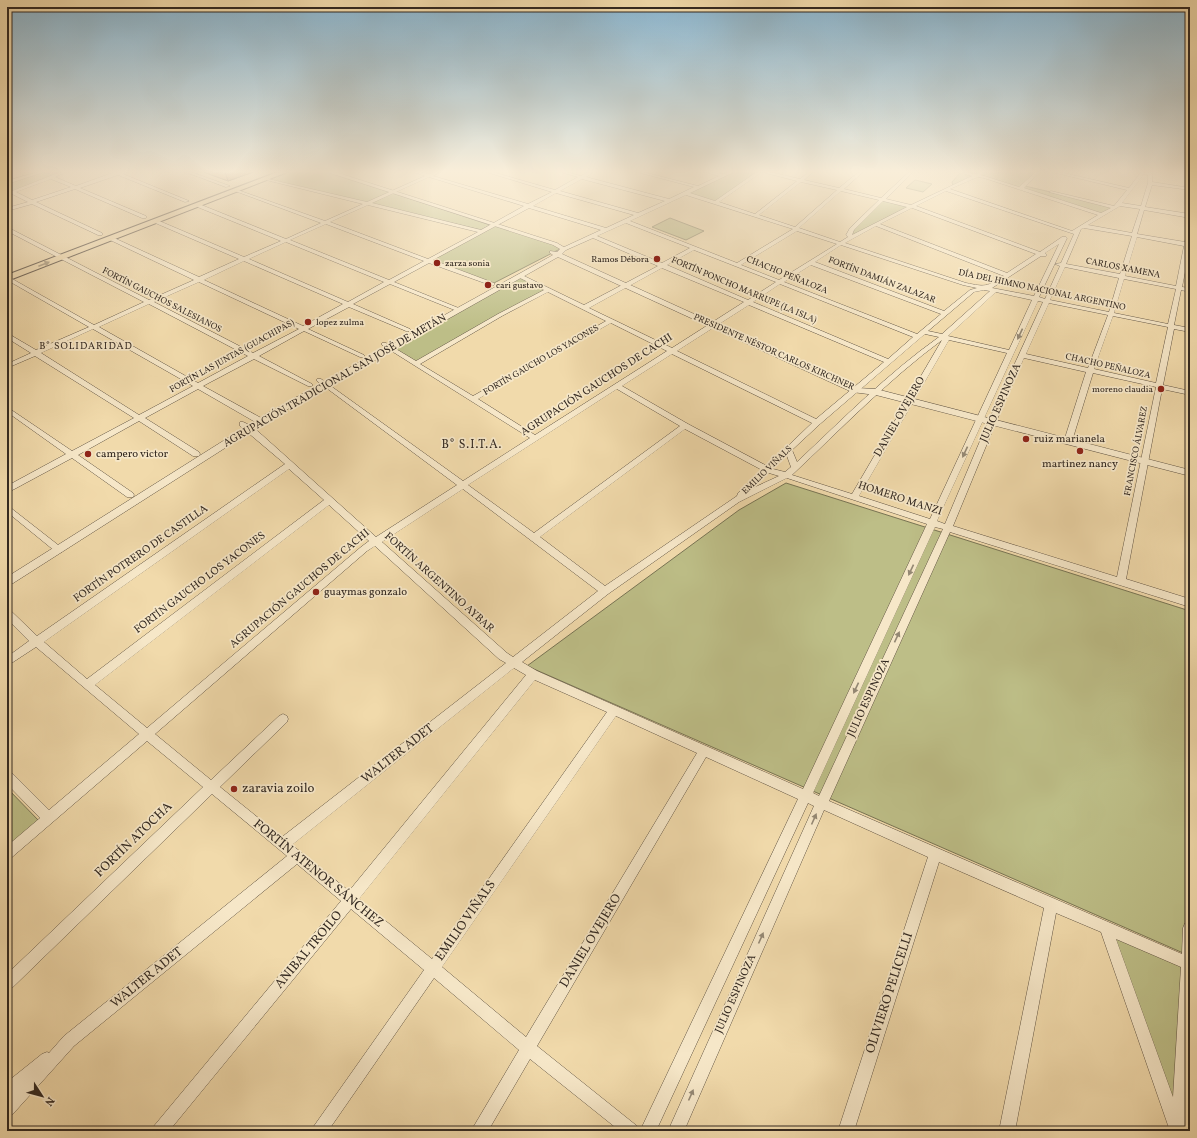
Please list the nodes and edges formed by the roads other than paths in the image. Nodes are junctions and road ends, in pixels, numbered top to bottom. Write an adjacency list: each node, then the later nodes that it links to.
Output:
1 (79, 224): 28 (street)
2 (126, 224): 28 (main road)
3 (147, 224): 32 (main road)
4 (162, 224): 42 (street)
5 (246, 224): 34 (street)
6 (321, 224): 34 (street)
7 (332, 224): 43 (street)
8 (452, 224): 26 (street)
9 (588, 224): 24 (street)
10 (619, 224): 24 (street, AGRUPACIÓN TRADICIONAL SAN JOSÉ DE METÁN)
11 (634, 224): 37 (street, CHACHO PEÑALOZA)
12 (781, 224): 23 (street, DÍA DEL HIMNO NACIONAL ARGENTINO)
13 (802, 224): 23 (street)
14 (857, 224): 31 (street)
15 (877, 224): 31 (street, AGRUPACIÓN GAUCHOS DE CACHI); 49 (street)
16 (959, 224): 40 (street, CARLOS XAMENA)
17 (1047, 224): 27 (street)
18 (1087, 224): 21 (street, EMILIO VIÑALS)
19 (1138, 224): 30 (street)
20 (493, 225): 26 (street, FORTÍN LAS JUNTAS (GUACHIPAS)); 39 (street, PRESIDENTE NÉSTOR CARLOS KIRCHNER)
21 (1082, 227): 27 (street, EMILIO VIÑALS); 30 (street); 44 (street)
22 (7, 229): 38 (street, FORTÍN GAUCHOS SALESIANOS)
23 (796, 229): 35 (street, DÍA DEL HIMNO NACIONAL ARGENTINO); 46 (street)
24 (607, 230): 29 (street, AGRUPACIÓN TRADICIONAL SAN JOSÉ DE METÁN)
25 (1190, 230): 36 (street, FRANCISCO ÁLVAREZ)
26 (481, 231): 43 (street, FORTÍN LAS JUNTAS (GUACHIPAS))
27 (1073, 233): 33 (street, EMILIO VIÑALS)
28 (100, 234): 38 (main road)
29 (594, 236): 39 (street, AGRUPACIÓN TRADICIONAL SAN JOSÉ DE METÁN); 47 (street, FORTÍN PONCHO MARRUPE (LA ISLA))
30 (1134, 236): 36 (street); 52 (street)
31 (852, 237): 35 (street, AGRUPACIÓN GAUCHOS DE CACHI)
32 (110, 238): 41 (main road); 53 (street)
33 (1064, 238): 40 (street, EMILIO VIÑALS); 44 (street)
34 (287, 240): 42 (street); 54 (street)
35 (842, 243): 45 (street, AGRUPACIÓN GAUCHOS DE CACHI); 58 (street, DÍA DEL HIMNO NACIONAL ARGENTINO)
36 (1188, 245): 59 (street, FRANCISCO ÁLVAREZ)
37 (694, 248): 46 (street, CHACHO PEÑALOZA); 47 (street)
38 (51, 252): 41 (street, FORTÍN GAUCHOS SALESIANOS); 48 (main road)
39 (558, 252): 50 (street, AGRUPACIÓN TRADICIONAL SAN JOSÉ DE METÁN); 56 (street, AGRUPACIÓN TRADICIONAL SAN JOSÉ DE METÁN); 57 (street, PRESIDENTE NÉSTOR CARLOS KIRCHNER)
40 (1040, 253): 44 (street, CARLOS XAMENA); 49 (street, EMILIO VIÑALS)
41 (60, 257): 51 (main road, one-way to 41); 64 (street, FORTÍN GAUCHOS SALESIANOS)
42 (244, 259): 53 (street); 66 (street)
43 (428, 261): 54 (street, FORTÍN LAS JUNTAS (GUACHIPAS)); 56 (street)
44 (1058, 262): 52 (street, CARLOS XAMENA); 63 (street, JULIO ESPINOZA)
45 (811, 263): 55 (street, AGRUPACIÓN GAUCHOS DE CACHI); 69 (street, FORTÍN DAMIÁN ZALAZAR)
46 (737, 265): 55 (street, CHACHO PEÑALOZA)
47 (663, 266): 57 (street); 65 (street, FORTÍN PONCHO MARRUPE (LA ISLA))
48 (7, 269)
49 (1007, 275): 58 (street, EMILIO VIÑALS)
50 (520, 276): 60 (street); 67 (street, AGRUPACIÓN TRADICIONAL SAN JOSÉ DE METÁN)
51 (7, 278): 74 (street)
52 (1121, 278): 59 (street, CARLOS XAMENA); 70 (street)
53 (199, 279): 64 (street); 75 (street)
54 (389, 282): 66 (street, FORTÍN LAS JUNTAS (GUACHIPAS)); 67 (street)
55 (781, 282): 65 (street, AGRUPACIÓN GAUCHOS DE CACHI); 79 (street, CHACHO PEÑALOZA)
56 (492, 284): 67 (street, AGRUPACIÓN TRADICIONAL SAN JOSÉ DE METÁN)
57 (627, 285): 68 (street); 72 (street, PRESIDENTE NÉSTOR CARLOS KIRCHNER)
58 (982, 288): 61 (street, DÍA DEL HIMNO NACIONAL ARGENTINO); 69 (street, EMILIO VIÑALS)
59 (1178, 288): 62 (street, CARLOS XAMENA); 73 (street, FRANCISCO ÁLVAREZ)
60 (548, 290): 68 (street); 89 (street)
61 (995, 290): 63 (street, DÍA DEL HIMNO NACIONAL ARGENTINO); 80 (street, EMILIO VIÑALS)
62 (1190, 290)
63 (1042, 300): 70 (street, DÍA DEL HIMNO NACIONAL ARGENTINO); 83 (street, JULIO ESPINOZA, one-way to 83); 86 (street, JULIO ESPINOZA)
64 (148, 302): 74 (street); 85 (street, FORTÍN GAUCHOS SALESIANOS)
65 (749, 302): 72 (street, AGRUPACIÓN GAUCHOS DE CACHI); 88 (street, FORTÍN PONCHO MARRUPE (LA ISLA))
66 (347, 304): 75 (street, FORTÍN LAS JUNTAS (GUACHIPAS)); 76 (street)
67 (456, 308): 76 (street, AGRUPACIÓN TRADICIONAL SAN JOSÉ DE METÁN); 81 (street, AGRUPACIÓN TRADICIONAL SAN JOSÉ DE METÁN)
68 (584, 308): 71 (street)
69 (946, 314): 79 (street, EMILIO VIÑALS)
70 (1111, 314): 73 (street, DÍA DEL HIMNO NACIONAL ARGENTINO); 91 (street)
71 (610, 321): 82 (street); 100 (street, FORTÍN GAUCHO LOS YACONES)
72 (713, 325): 82 (street, AGRUPACIÓN GAUCHOS DE CACHI); 97 (street, PRESIDENTE NÉSTOR CARLOS KIRCHNER)
73 (1170, 326): 77 (street, DÍA DEL HIMNO NACIONAL ARGENTINO); 96 (street, FRANCISCO ÁLVAREZ)
74 (94, 327): 84 (street); 94 (street)
75 (302, 328): 85 (street, FORTÍN LAS JUNTAS (GUACHIPAS)); 87 (street)
76 (408, 330): 81 (street, AGRUPACIÓN TRADICIONAL SAN JOSÉ DE METÁN)
77 (1190, 330)
78 (7, 335): 84 (street)
79 (921, 335): 80 (street, CHACHO PEÑALOZA); 88 (street, EMILIO VIÑALS)
80 (945, 337): 83 (street, CHACHO PEÑALOZA); 98 (street, EMILIO VIÑALS); 101 (street, DANIEL OVEJERO)
81 (388, 346): 87 (street, AGRUPACIÓN TRADICIONAL SAN JOSÉ DE METÁN); 89 (street); 92 (street, AGRUPACIÓN TRADICIONAL SAN JOSÉ DE METÁN)
82 (672, 351): 95 (street, AGRUPACIÓN GAUCHOS DE CACHI); 106 (street)
83 (1011, 352): 105 (street, JULIO ESPINOZA)
84 (35, 353): 90 (street); 103 (street)
85 (252, 355): 93 (street, FORTÍN GAUCHOS SALESIANOS); 94 (street, FORTÍN LAS JUNTAS (GUACHIPAS))
86 (1022, 355): 91 (street, CHACHO PEÑALOZA); 107 (street, JULIO ESPINOZA)
87 (362, 356): 92 (street, AGRUPACIÓN TRADICIONAL SAN JOSÉ DE METÁN)
88 (887, 361): 97 (street, EMILIO VIÑALS)
89 (418, 363): 100 (street)
90 (7, 366)
91 (1090, 371): 96 (street, CHACHO PEÑALOZA); 111 (street)
92 (323, 382): 93 (street, AGRUPACIÓN TRADICIONAL SAN JOSÉ DE METÁN); 104 (street, AGRUPACIÓN TRADICIONAL SAN JOSÉ DE METÁN); 121 (street)
93 (310, 385): 104 (street, AGRUPACIÓN TRADICIONAL SAN JOSÉ DE METÁN)
94 (198, 386): 103 (street, FORTÍN LAS JUNTAS (GUACHIPAS)); 104 (street)
95 (617, 386): 109 (street, HOMERO MANZI); 110 (street, AGRUPACIÓN GAUCHOS DE CACHI)
96 (1158, 386): 99 (street, CHACHO PEÑALOZA); 115 (street, FRANCISCO ÁLVAREZ)
97 (855, 390): 98 (street, PRESIDENTE NÉSTOR CARLOS KIRCHNER); 106 (street, EMILIO VIÑALS)
98 (876, 392): 101 (street, PRESIDENTE NÉSTOR CARLOS KIRCHNER); 106 (street, EMILIO VIÑALS)
99 (1190, 393)
100 (473, 399): 110 (street)
101 (910, 400): 105 (street, PRESIDENTE NÉSTOR CARLOS KIRCHNER); 124 (street, DANIEL OVEJERO)
102 (7, 409): 114 (street)
103 (138, 418): 113 (street); 114 (street, FORTÍN LAS JUNTAS (GUACHIPAS))
104 (257, 419): 108 (street, AGRUPACIÓN TRADICIONAL SAN JOSÉ DE METÁN)
105 (980, 419): 107 (street, PRESIDENTE NÉSTOR CARLOS KIRCHNER); 128 (street, JULIO ESPINOZA, one-way to 128)
106 (829, 421): 112 (street, EMILIO VIÑALS); 117 (street, EMILIO VIÑALS)
107 (992, 422): 111 (street, PRESIDENTE NÉSTOR CARLOS KIRCHNER); 129 (street, JULIO ESPINOZA)
108 (246, 426): 113 (street, AGRUPACIÓN TRADICIONAL SAN JOSÉ DE METÁN); 116 (street, FORTÍN ARGENTINO AYBAR); 132 (street, AGRUPACIÓN TRADICIONAL SAN JOSÉ DE METÁN)
109 (685, 426): 118 (street, HOMERO MANZI); 130 (street)
110 (535, 438): 121 (street, AGRUPACIÓN GAUCHOS DE CACHI)
111 (1068, 442): 115 (street, PRESIDENTE NÉSTOR CARLOS KIRCHNER)
112 (788, 449): 117 (street); 118 (street, EMILIO VIÑALS)
113 (196, 454): 123 (street, AGRUPACIÓN TRADICIONAL SAN JOSÉ DE METÁN)
114 (71, 455): 122 (street, FORTÍN LAS JUNTAS (GUACHIPAS)); 123 (street)
115 (1143, 461): 119 (street, PRESIDENTE NÉSTOR CARLOS KIRCHNER); 134 (street, FRANCISCO ÁLVAREZ)
116 (289, 465): 126 (street, FORTÍN ARGENTINO AYBAR); 139 (street, FORTÍN POTRERO DE CASTILLA)
117 (795, 468): 120 (street, EMILIO VIÑALS)
118 (766, 469): 120 (street, HOMERO MANZI); 125 (street, EMILIO VIÑALS)
119 (1190, 473)
120 (787, 475): 124 (street, HOMERO MANZI); 125 (street, EMILIO VIÑALS)
121 (463, 486): 130 (street); 131 (street, AGRUPACIÓN GAUCHOS DE CACHI)
122 (7, 490)
123 (130, 496): 132 (street, AGRUPACIÓN TRADICIONAL SAN JOSÉ DE METÁN)
124 (854, 497): 128 (street, HOMERO MANZI)
125 (736, 500): 136 (street, WALTER ADET)
126 (328, 501): 131 (street, FORTÍN ARGENTINO AYBAR); 143 (street, FORTÍN GAUCHO LOS YACONES)
127 (7, 508): 132 (street)
128 (933, 523): 129 (street, HOMERO MANZI); 150 (street, JULIO ESPINOZA, one-way to 150)
129 (948, 527): 134 (street, HOMERO MANZI); 151 (street, JULIO ESPINOZA, one-way to 129)
130 (534, 537): 136 (street)
131 (375, 542): 141 (street, FORTÍN ARGENTINO AYBAR); 146 (street, AGRUPACIÓN GAUCHOS DE CACHI)
132 (56, 548): 133 (street, AGRUPACIÓN TRADICIONAL SAN JOSÉ DE METÁN); 135 (street, AGRUPACIÓN TRADICIONAL SAN JOSÉ DE METÁN)
133 (7, 574)
134 (1120, 581): 137 (street, HOMERO MANZI)
135 (7, 583)
136 (605, 591): 141 (street, WALTER ADET)
137 (1190, 603)
138 (7, 613): 139 (street, FORTÍN ATENOR SÁNCHEZ)
139 (37, 642): 140 (street, FORTÍN POTRERO DE CASTILLA); 143 (street, FORTÍN ATENOR SÁNCHEZ)
140 (7, 662)
141 (513, 663): 142 (street, FORTÍN ARGENTINO AYBAR); 153 (street, WALTER ADET)
142 (533, 674): 144 (street, FORTÍN ARGENTINO AYBAR); 157 (street, ANIBAL TROILO)
143 (87, 684): 146 (street, FORTÍN ATENOR SÁNCHEZ)
144 (614, 711): 147 (street, FORTÍN ARGENTINO AYBAR); 162 (street, EMILIO VIÑALS)
145 (283, 719): 149 (street, FORTÍN ATOCHA)
146 (147, 733): 149 (street, FORTÍN ATENOR SÁNCHEZ); 152 (street, AGRUPACIÓN GAUCHOS DE CACHI)
147 (704, 751): 150 (street, FORTÍN ARGENTINO AYBAR); 165 (street, DANIEL OVEJERO)
148 (7, 776): 152 (street)
149 (211, 787): 153 (street, FORTÍN ATENOR SÁNCHEZ); 163 (street, FORTÍN ATOCHA)
150 (805, 797): 151 (street, FORTÍN ARGENTINO AYBAR); 172 (street, JULIO ESPINOZA)
151 (821, 804): 155 (street, FORTÍN ARGENTINO AYBAR); 173 (street, JULIO ESPINOZA, one-way to 151)
152 (49, 818): 154 (street, AGRUPACIÓN GAUCHOS DE CACHI)
153 (282, 845): 156 (street, FORTÍN ATENOR SÁNCHEZ)
154 (7, 854)
155 (934, 854): 158 (street, FORTÍN ARGENTINO AYBAR); 174 (street, OLIVIERO PELICELLI)
156 (296, 857): 157 (street, FORTÍN ATENOR SÁNCHEZ); 164 (street, WALTER ADET)
157 (350, 900): 162 (street, FORTÍN ATENOR SÁNCHEZ); 168 (street, ANIBAL TROILO)
158 (1051, 904): 159 (street, FORTÍN ARGENTINO AYBAR); 175 (street)
159 (1106, 928): 161 (street, FORTÍN ARGENTINO AYBAR); 176 (street)
160 (1190, 928): 161 (street)
161 (1188, 963): 176 (street)
162 (433, 968): 165 (street, FORTÍN ATENOR SÁNCHEZ); 169 (street, EMILIO VIÑALS)
163 (7, 983)
164 (69, 1042): 166 (street); 167 (street, WALTER ADET)
165 (528, 1048): 170 (street, DANIEL OVEJERO); 171 (street, FORTÍN ATENOR SÁNCHEZ)
166 (7, 1092)
167 (7, 1110)
168 (159, 1131)
169 (319, 1131)
170 (479, 1131)
171 (632, 1131)
172 (648, 1131)
173 (676, 1131)
174 (846, 1131)
175 (1007, 1131)
176 (1178, 1131)

